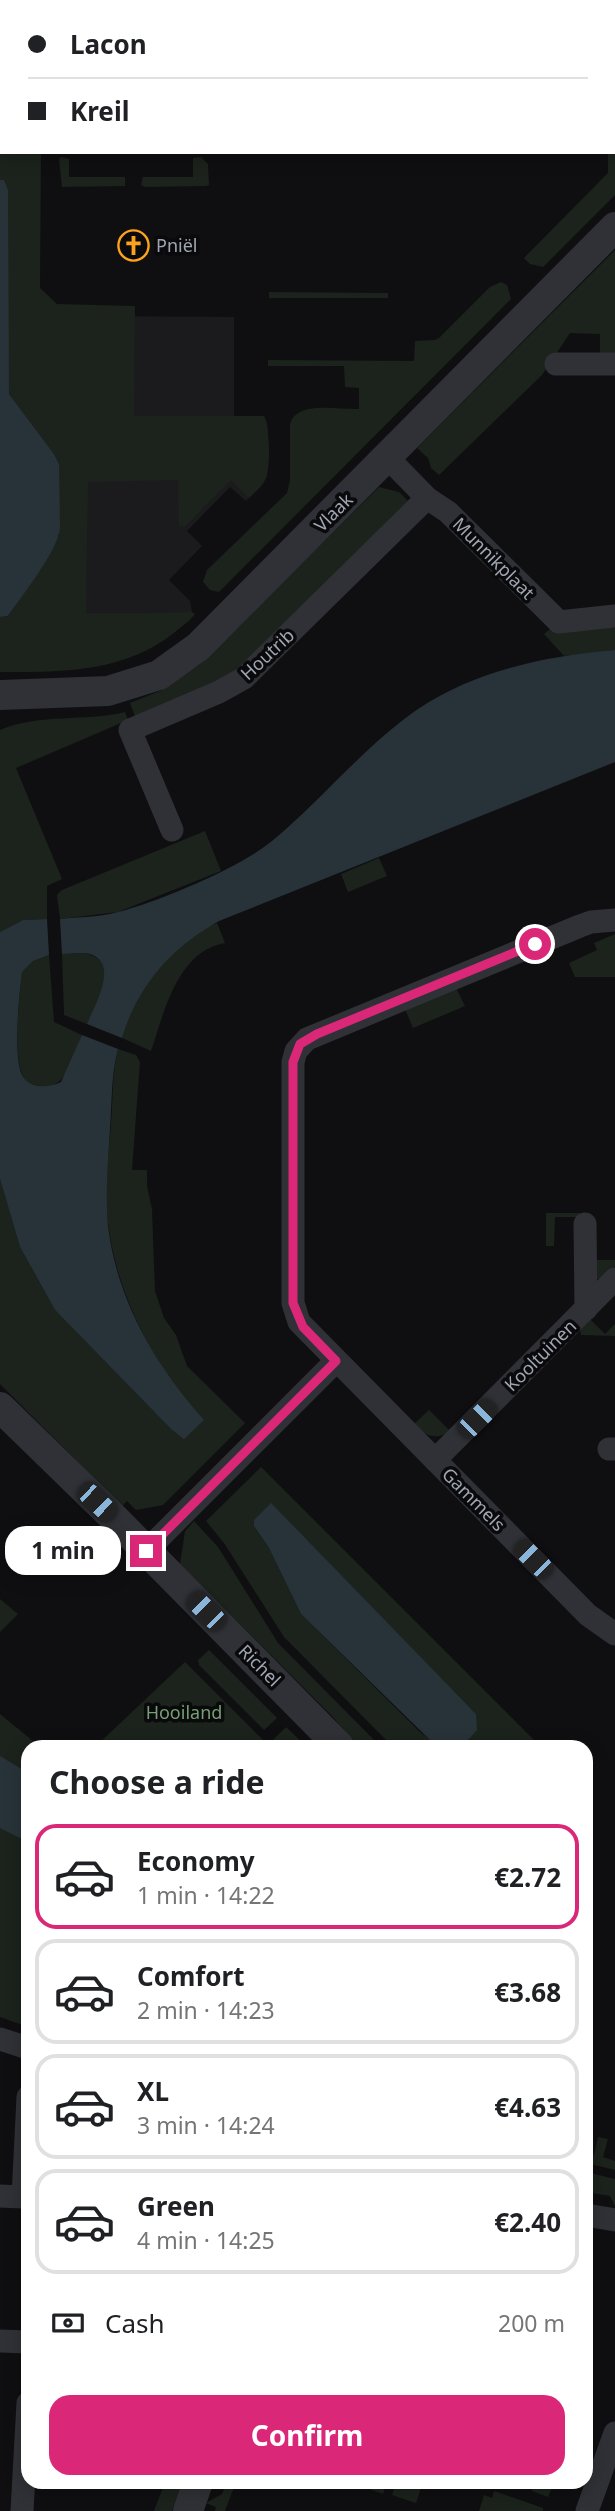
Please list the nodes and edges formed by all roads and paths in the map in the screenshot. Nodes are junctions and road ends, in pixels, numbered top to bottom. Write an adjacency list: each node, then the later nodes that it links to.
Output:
1 (615, 228): 4 (street, Vlaak)
2 (556, 364): 3 (street)
3 (615, 364)
4 (387, 457): 5 (street, Munnikplaat); 7 (street, Vlaak)
5 (428, 498): 6 (street, Munnikplaat); 8 (street, Houtrib)
6 (615, 616)
7 (0, 695)
8 (172, 830)
9 (615, 920): 13 (street, Gammels)
10 (585, 1224): 12 (street)
11 (615, 1279): 12 (street, Kooltuinen)
12 (586, 1309): 15 (street, Kooltuinen)
13 (336, 1361): 15 (street, Gammels); 16 (street)
14 (0, 1406): 16 (street, Richel)
15 (435, 1460): 17 (street, Gammels)
16 (146, 1551): 18 (street, Richel)
17 (615, 1634)
18 (333, 1740)
19 (0, 2039): 20 (street)
20 (21, 2046)
21 (0, 2196): 22 (street)
22 (21, 2197)
23 (593, 2216): 24 (street)
24 (615, 2220)
25 (0, 2341): 26 (street)
26 (21, 2342)
27 (615, 2433): 32 (street)
28 (23, 2489): 30 (street)
29 (196, 2489): 31 (street)
30 (22, 2511)
31 (188, 2511)
32 (587, 2511)

